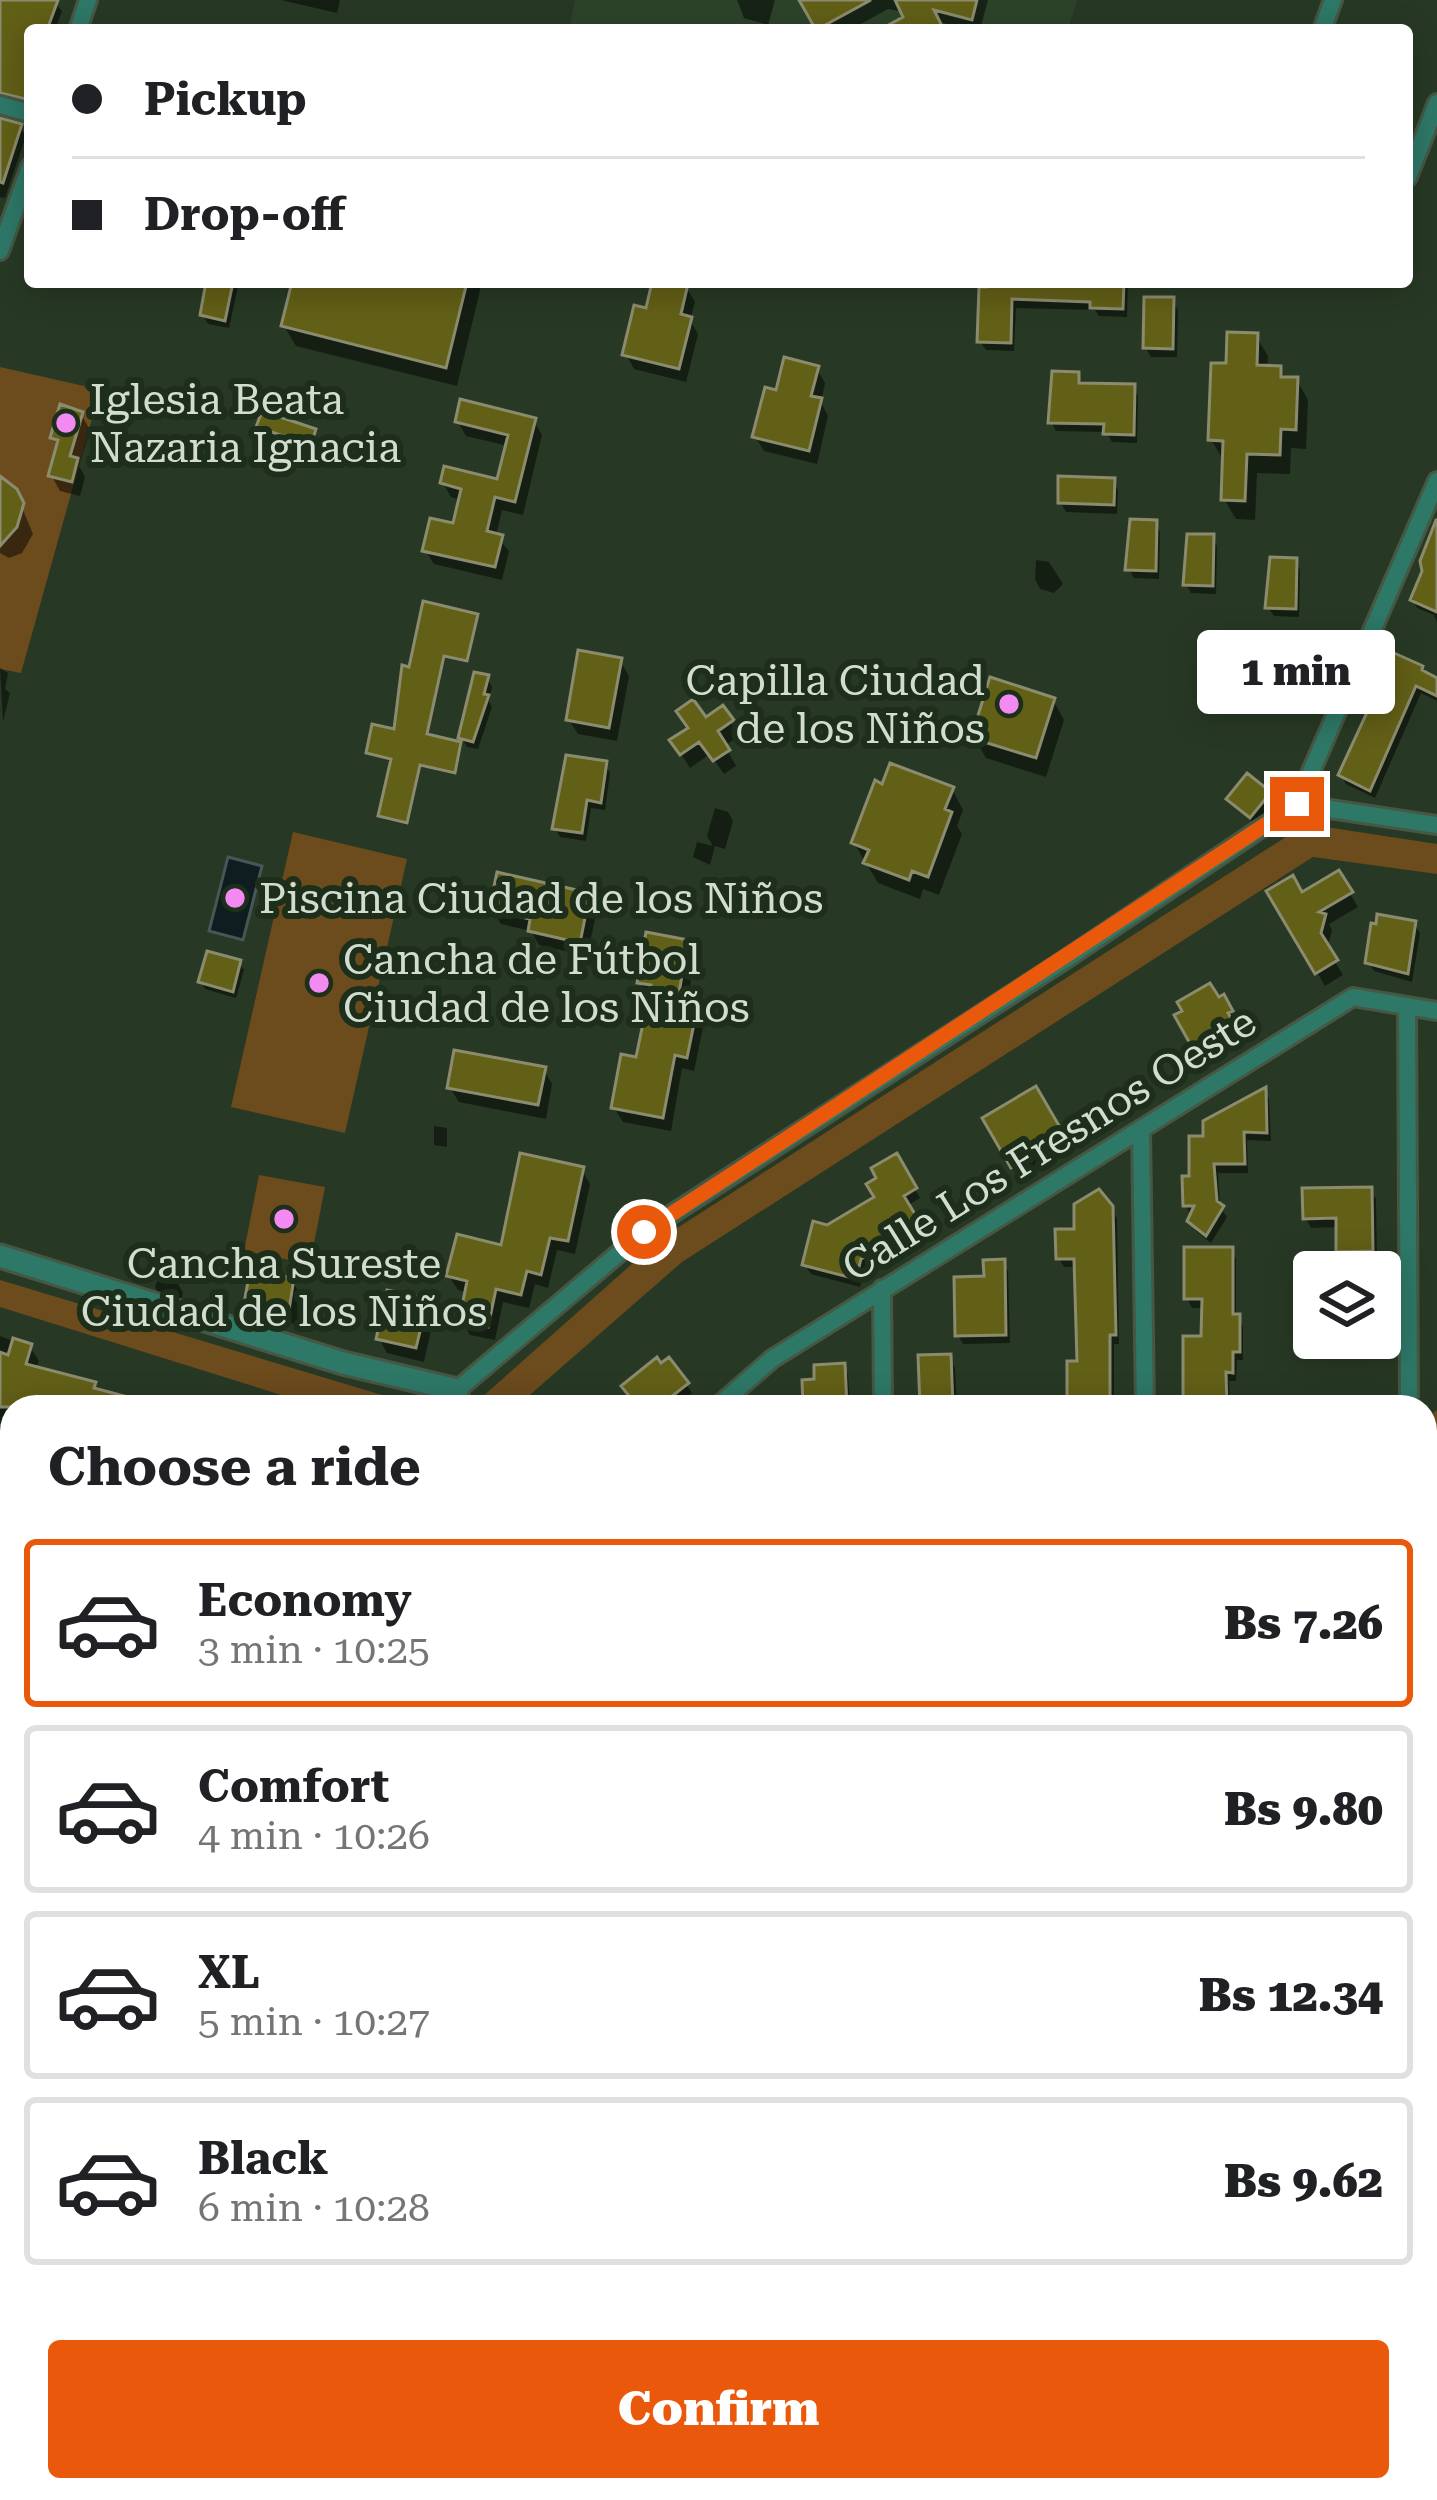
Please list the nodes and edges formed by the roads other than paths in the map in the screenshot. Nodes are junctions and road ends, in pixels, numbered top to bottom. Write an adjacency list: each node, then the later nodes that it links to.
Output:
1 (1437, 103): 2 (street)
2 (1413, 164)
3 (24, 184): 4 (street)
4 (0, 251)
5 (1436, 486): 6 (street)
6 (1297, 804): 7 (street); 14 (street)
7 (1437, 825)
8 (1407, 1007): 9 (street, Calle Los Fresnos Oeste); 10 (street, Calle Los Fresnos Oeste); 18 (street)
9 (1437, 1011)
10 (1141, 1130): 12 (street, Calle Los Fresnos Oeste); 17 (street)
11 (0, 1256): 13 (street)
12 (882, 1289): 15 (street, Calle Los Fresnos Oeste); 16 (street)
13 (445, 1395)
14 (462, 1395)
15 (731, 1395)
16 (883, 1395)
17 (1145, 1395)
18 (1408, 1395)

